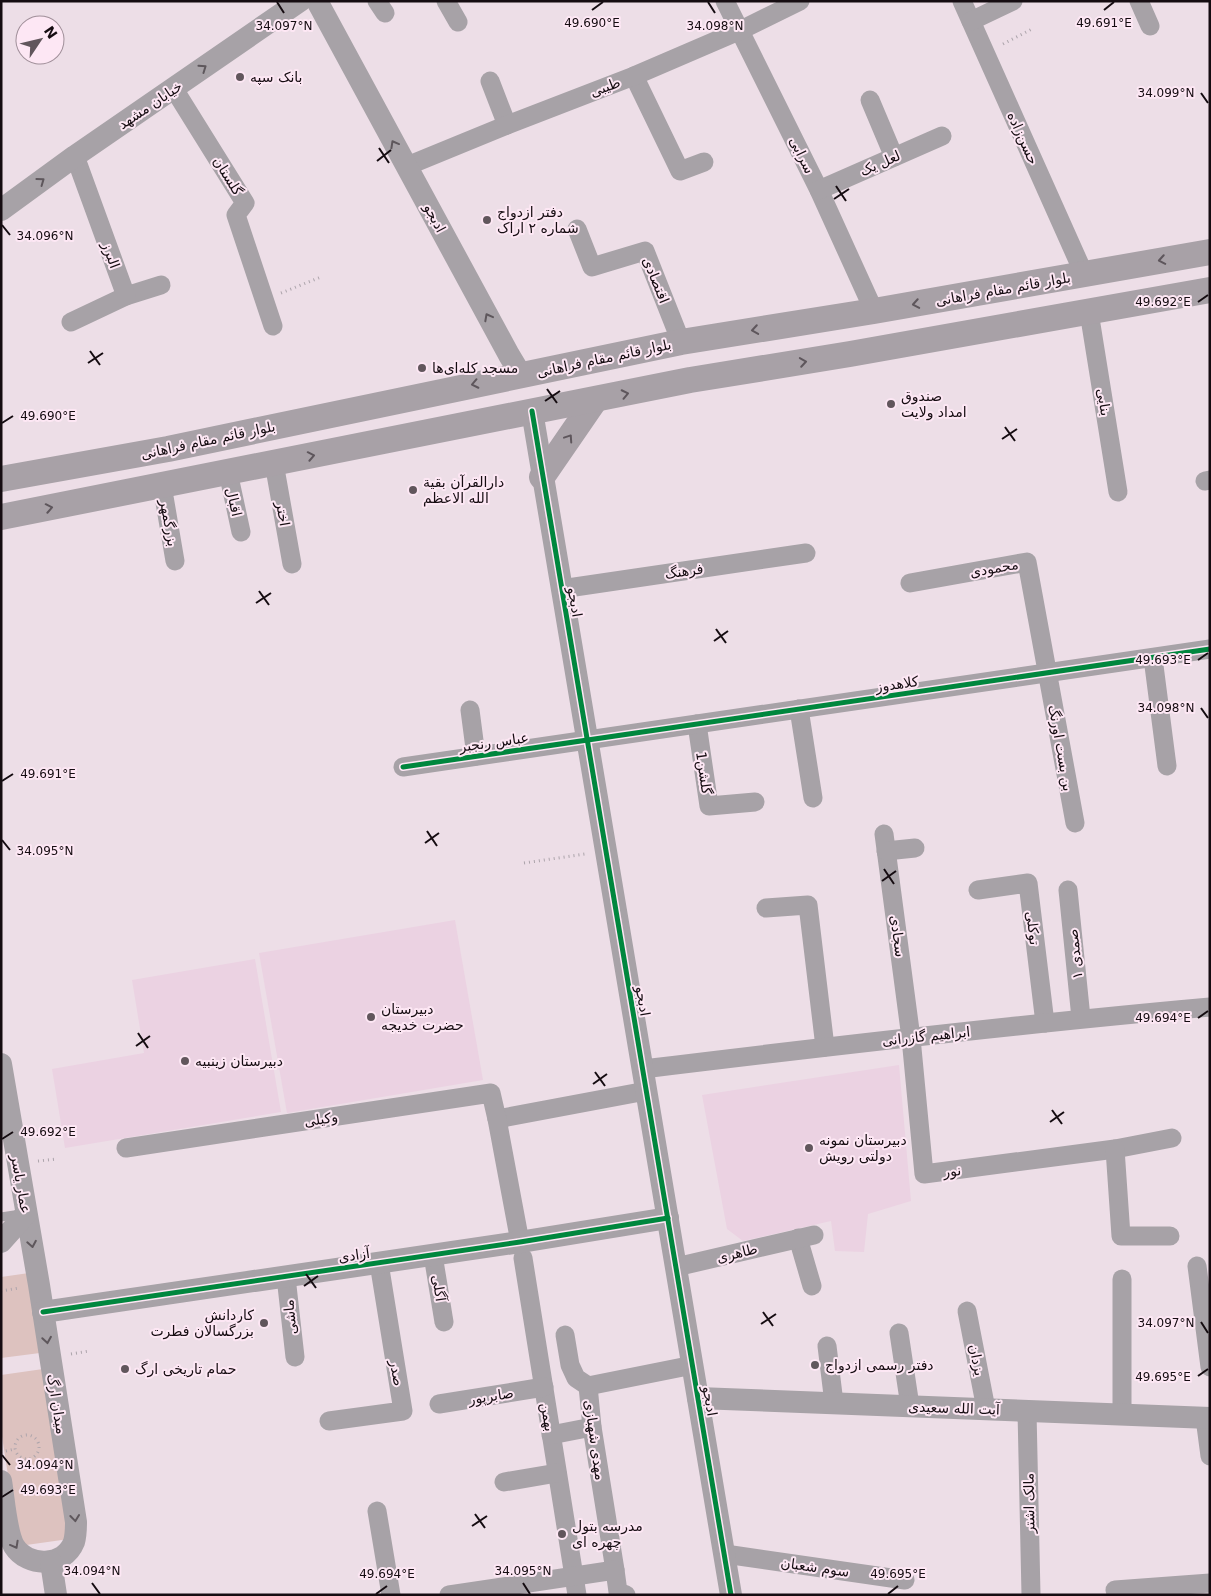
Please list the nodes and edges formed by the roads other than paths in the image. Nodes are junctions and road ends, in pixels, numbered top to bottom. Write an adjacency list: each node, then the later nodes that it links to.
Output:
1 (300, 1): 15 (street, خیابان مشهد, one-way to 1)
2 (317, 1): 22 (street, ادبجو, one-way to 2)
3 (446, 1): 9 (street)
4 (726, 1): 12 (street, سرابی)
5 (800, 1): 12 (street, طیبی)
6 (962, 1): 10 (street, حسن‌زاده)
7 (1013, 1): 10 (street)
8 (1139, 1): 11 (street)
9 (458, 22)
10 (970, 22): 27 (street, حسن‌زاده)
11 (1150, 26)
12 (740, 30): 13 (street, طیبی); 23 (street, سرابی)
13 (634, 76): 17 (street, طیبی); 21 (street)
14 (490, 81): 17 (street)
15 (174, 89): 19 (street, خیابان مشهد); 34 (street, گلستان)
16 (870, 100): 20 (street)
17 (507, 125): 22 (street, طیبی)
18 (942, 136): 20 (street, لعل یک)
19 (75, 156): 24 (street, خیابان مشهد, one-way to 19); 30 (street, البرز)
20 (894, 157): 23 (street, لعل یک)
21 (704, 162)
22 (407, 166): 36 (street, ادبجو, one-way to 22)
23 (818, 190): 31 (street, سرابی)
24 (1, 210)
25 (577, 229): 35 (street, اقتصادی)
26 (1210, 252): 27 (main road, بلوار قائم مقام فراهانی, one-way to 27)
27 (1084, 274): 31 (main road, بلوار قائم مقام فراهانی, one-way to 31)
28 (161, 285): 30 (street)
29 (1210, 290): 32 (main road)
30 (126, 296): 33 (street)
31 (874, 311): 35 (main road, بلوار قائم مقام فراهانی, one-way to 35)
32 (1089, 312): 37 (main road, one-way to 32); 44 (street, بنایی)
33 (71, 322)
34 (273, 326)
35 (681, 342): 36 (main road, بلوار قائم مقام فراهانی)
36 (521, 375): 38 (main road, ادبجو); 42 (main road, بلوار قائم مقام فراهانی, one-way to 42)
37 (595, 400): 38 (main road); 41 (main road, one-way to 37)
38 (532, 412): 39 (main road, one-way to 38); 41 (street, ادبجو)
39 (274, 463): 40 (main road); 49 (street, اختر)
40 (228, 472): 43 (main road); 46 (street, اقبال)
41 (542, 477): 51 (street, ادبجو)
42 (1, 479)
43 (162, 486): 45 (main road, one-way to 43); 48 (street, بزرگمهر)
44 (1118, 492)
45 (1, 517)
46 (241, 532)
47 (806, 553): 51 (street, فرهنگ)
48 (176, 561)
49 (292, 564)
50 (910, 583): 54 (street, محمودی)
51 (562, 589): 58 (street, ادبجو)
52 (1210, 649): 53 (street, کلاهدوز)
53 (1153, 658): 54 (street, کلاهدوز); 60 (street)
54 (1048, 673): 55 (street, کلاهدوز); 64 (street, بن بست اورنگ)
55 (798, 709): 57 (street, کلاهدوز); 62 (street)
56 (470, 710): 59 (street)
57 (697, 724): 58 (street, کلاهدوز); 63 (street, گلشن1)
58 (587, 740): 59 (street, عباس رنجبر); 75 (street, ادبجو)
59 (476, 756): 61 (street, عباس رنجبر)
60 (1168, 766)
61 (403, 767)
62 (813, 798)
63 (755, 802)
64 (1075, 823)
65 (916, 848): 72 (street, سجادی)
66 (978, 890): 71 (street, توکلی)
67 (1068, 890): 70 (street, صمدی ۱)
68 (766, 908): 73 (street)
69 (1210, 1007): 70 (street, ابراهیم گازرانی)
70 (1081, 1018): 71 (street, ابراهیم گازرانی)
71 (1045, 1023): 72 (street, ابراهیم گازرانی)
72 (911, 1038): 73 (street, ابراهیم گازرانی); 79 (street, نور)
73 (825, 1047): 75 (street, ابراهیم گازرانی)
74 (1, 1064): 80 (street, عمار یاسر)
75 (644, 1080): 76 (street); 82 (street, ادبجو)
76 (497, 1119): 78 (street, وکیلی); 85 (street, وکیلی)
77 (1172, 1138): 79 (street, نور)
78 (126, 1148)
79 (1115, 1149): 83 (street)
80 (26, 1214): 81 (lane); 84 (street); 90 (street, عمار یاسر, one-way to 90)
81 (1, 1217)
82 (668, 1218): 85 (street, آزادی); 89 (street, ادبجو)
83 (1170, 1236)
84 (1, 1242)
85 (522, 1250): 86 (street, آزادی); 104 (street, بهمن)
86 (433, 1255): 87 (street, آزادی); 96 (street, آگلی)
87 (379, 1263): 91 (street, آزادی); 113 (street, صدر)
88 (1197, 1266): 102 (street)
89 (676, 1267): 93 (street, طاهری); 101 (street, ادبجو)
90 (37, 1275): 95 (street, میدان ارگ)
91 (286, 1276): 95 (street, آزادی); 100 (street, ماشی)
92 (1122, 1279): 111 (street)
93 (812, 1286)
94 (967, 1311): 109 (street, یزدان)
95 (43, 1312): 122 (street, میدان ارگ, one-way to 122)
96 (444, 1322)
97 (899, 1333): 108 (street)
98 (565, 1335): 103 (street)
99 (827, 1346): 106 (street)
100 (295, 1356)
101 (693, 1365): 103 (street, مهدی شهبازی); 105 (street, ادبجو)
102 (1210, 1367)
103 (588, 1386): 114 (street, مهدی شهبازی)
104 (544, 1387): 107 (street, صابرپور); 115 (street, بهمن)
105 (698, 1398): 106 (street, آیت الله سعیدی); 121 (street, ادبجو)
106 (834, 1403): 108 (street, آیت الله سعیدی)
107 (439, 1404)
108 (910, 1406): 109 (street, آیت الله سعیدی)
109 (986, 1409): 110 (street, آیت الله سعیدی)
110 (1027, 1411): 111 (street, آیت الله سعیدی); 134 (street, مالک اشتر)
111 (1122, 1415): 112 (street, آیت الله سعیدی)
112 (1207, 1418): 116 (street)
113 (329, 1421)
114 (592, 1427): 115 (street); 123 (street, مهدی شهبازی)
115 (551, 1435): 117 (street, بهمن)
116 (1210, 1456)
117 (557, 1472): 119 (street); 124 (street, بهمن)
118 (1, 1481): 122 (street, one-way to 122)
119 (504, 1482)
120 (377, 1511): 129 (street)
121 (724, 1554): 125 (street, سوم شعبان); 133 (street, ادبجو)
122 (51, 1562): 128 (street)
123 (615, 1570): 124 (street); 132 (street, مهدی شهبازی)
124 (574, 1576): 130 (street); 131 (street, بهمن)
125 (905, 1580)
126 (1210, 1582): 127 (street)
127 (1115, 1590)
128 (56, 1595)
129 (391, 1595)
130 (449, 1595)
131 (577, 1595)
132 (626, 1595)
133 (731, 1595)
134 (1031, 1595)

